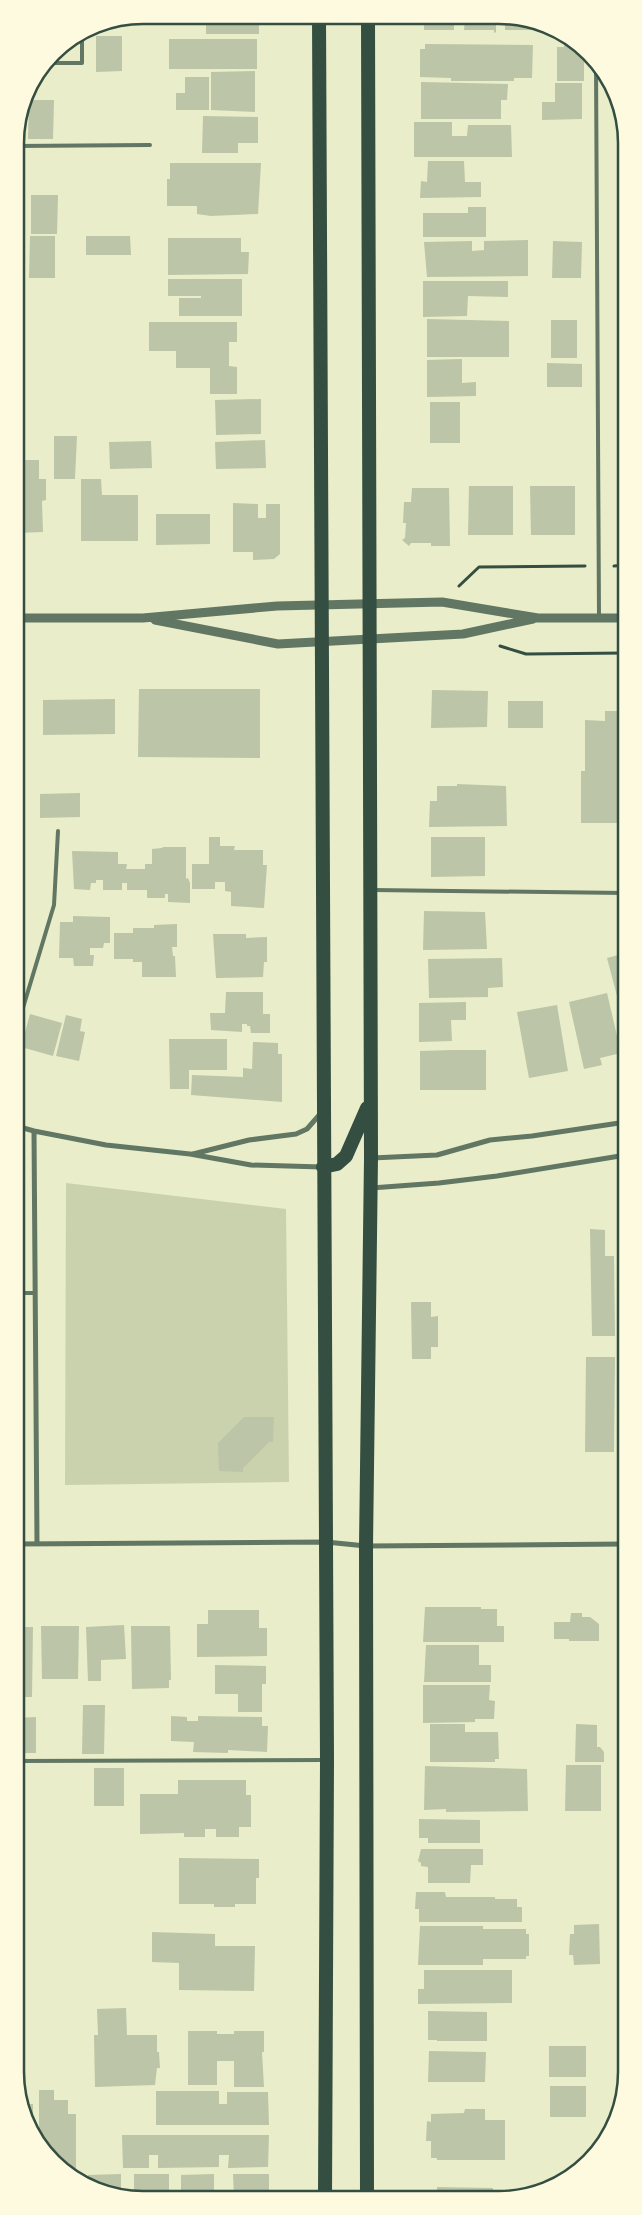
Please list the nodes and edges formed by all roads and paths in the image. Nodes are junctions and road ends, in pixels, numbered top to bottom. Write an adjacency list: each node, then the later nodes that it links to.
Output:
1 (319, 24): 12 (highway)
2 (368, 24): 11 (highway)
3 (82, 41): 4 (lane)
4 (55, 63)
5 (596, 73): 8 (lane)
6 (150, 145): 7 (lane)
7 (24, 146)
8 (599, 566): 9 (path); 10 (path); 16 (lane)
9 (618, 566)
10 (480, 567)
11 (370, 604): 12 (street); 15 (street); 18 (highway)
12 (321, 605): 14 (street); 19 (highway)
13 (24, 618): 14 (street)
14 (143, 618): 19 (street)
15 (538, 618): 16 (street); 18 (street)
16 (599, 618): 17 (street)
17 (618, 618)
18 (370, 639): 19 (street); 23 (highway)
19 (322, 642): 27 (highway)
20 (499, 646): 21 (path)
21 (618, 653)
22 (58, 831): 25 (lane)
23 (370, 890): 24 (lane); 26 (highway)
24 (618, 893)
25 (24, 1004)
26 (370, 1100): 33 (highway); 34 (highway)
27 (324, 1110): 31 (street); 34 (highway)
28 (618, 1123): 33 (street)
29 (24, 1129): 30 (street)
30 (34, 1132): 31 (street); 37 (street)
31 (190, 1154): 34 (street)
32 (618, 1156): 35 (street)
33 (371, 1158): 35 (highway)
34 (323, 1167): 38 (highway)
35 (371, 1188): 42 (highway)
36 (24, 1293): 37 (lane)
37 (34, 1293): 39 (street)
38 (326, 1542): 39 (street); 42 (street); 43 (highway)
39 (37, 1543): 40 (street)
40 (24, 1544)
41 (618, 1544): 42 (street)
42 (366, 1546): 46 (highway)
43 (327, 1760): 44 (lane); 45 (highway)
44 (24, 1761)
45 (325, 2191)
46 (368, 2191)

